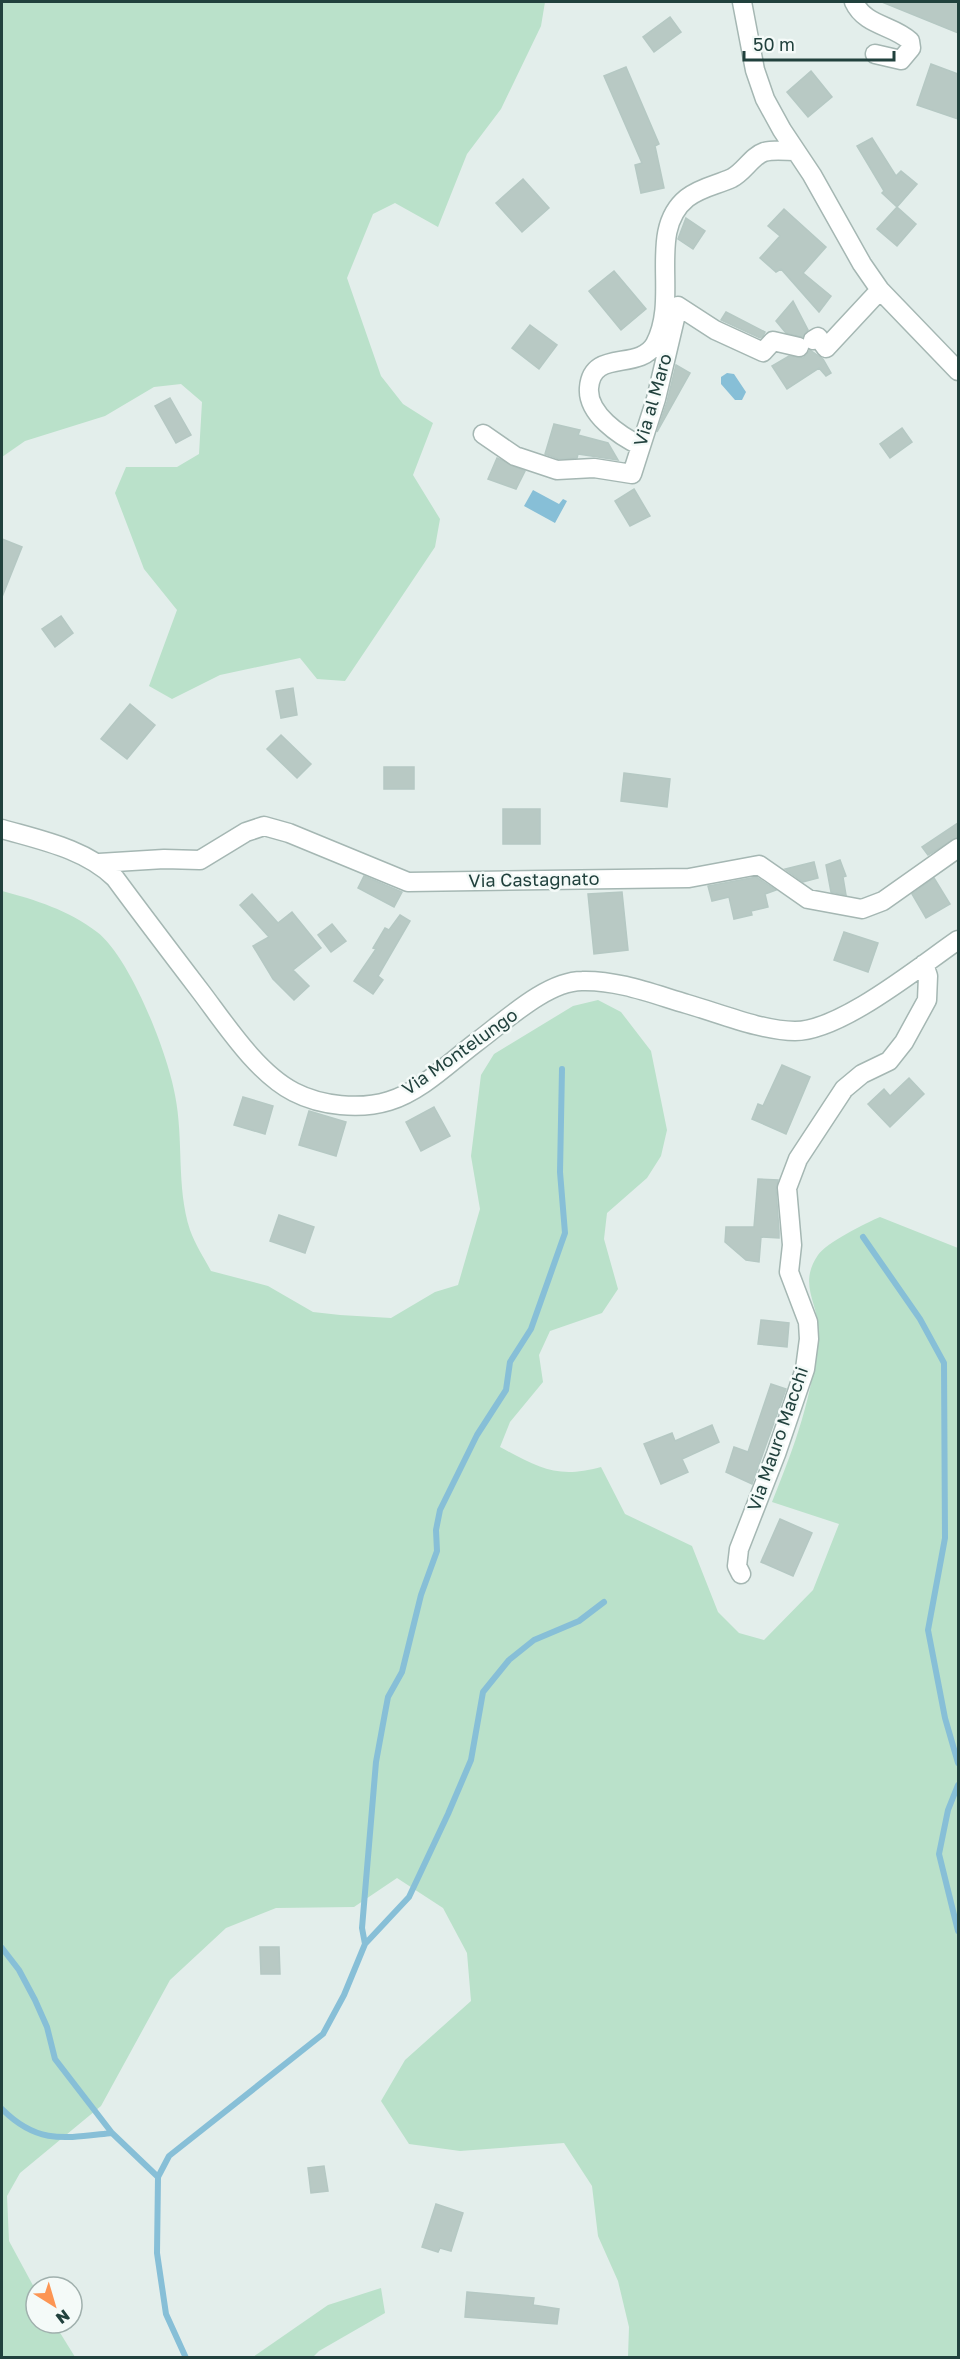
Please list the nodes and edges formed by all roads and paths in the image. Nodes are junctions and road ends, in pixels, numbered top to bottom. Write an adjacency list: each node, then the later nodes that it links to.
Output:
1 (742, 2): 4 (street)
2 (854, 2): 3 (street)
3 (875, 54)
4 (796, 151): 5 (street); 8 (street)
5 (880, 290): 6 (street); 8 (street, Via al Maro)
6 (958, 371)
7 (483, 434): 8 (street, Via al Maro)
8 (641, 446)
9 (2, 829): 11 (street, Via Montelungo)
10 (958, 848): 11 (street, Via Castagnato)
11 (99, 863): 13 (street, Via Montelungo)
12 (958, 940): 13 (street, Via Montelungo)
13 (924, 964): 14 (street, Via Mauro Macchi)
14 (741, 1574)

